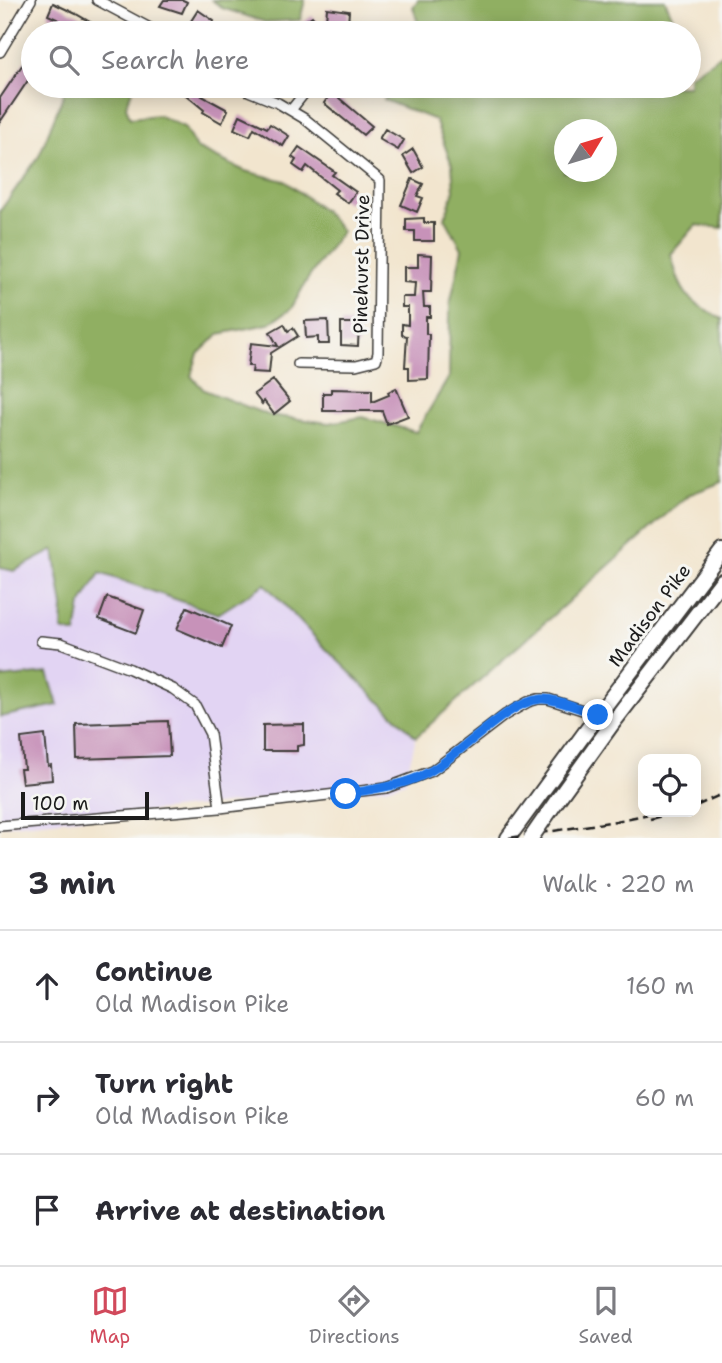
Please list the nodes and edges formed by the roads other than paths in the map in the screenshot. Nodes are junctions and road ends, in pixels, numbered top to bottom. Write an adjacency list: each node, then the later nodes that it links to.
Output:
1 (31, 0): 4 (street)
2 (97, 0): 3 (street)
3 (136, 21)
4 (0, 52)
5 (264, 98): 7 (street, Pinehurst Drive)
6 (300, 98): 7 (street)
7 (291, 110): 8 (street, Pinehurst Drive)
8 (298, 365)
9 (722, 551): 12 (main road, Madison Pike)
10 (722, 582): 13 (main road, Madison Pike)
11 (41, 641): 14 (street)
12 (598, 715): 13 (street); 14 (street); 16 (main road, Madison Pike)
13 (612, 724): 17 (main road, Madison Pike, bridge)
14 (220, 808): 15 (street)
15 (0, 826)
16 (508, 838)
17 (531, 838)

